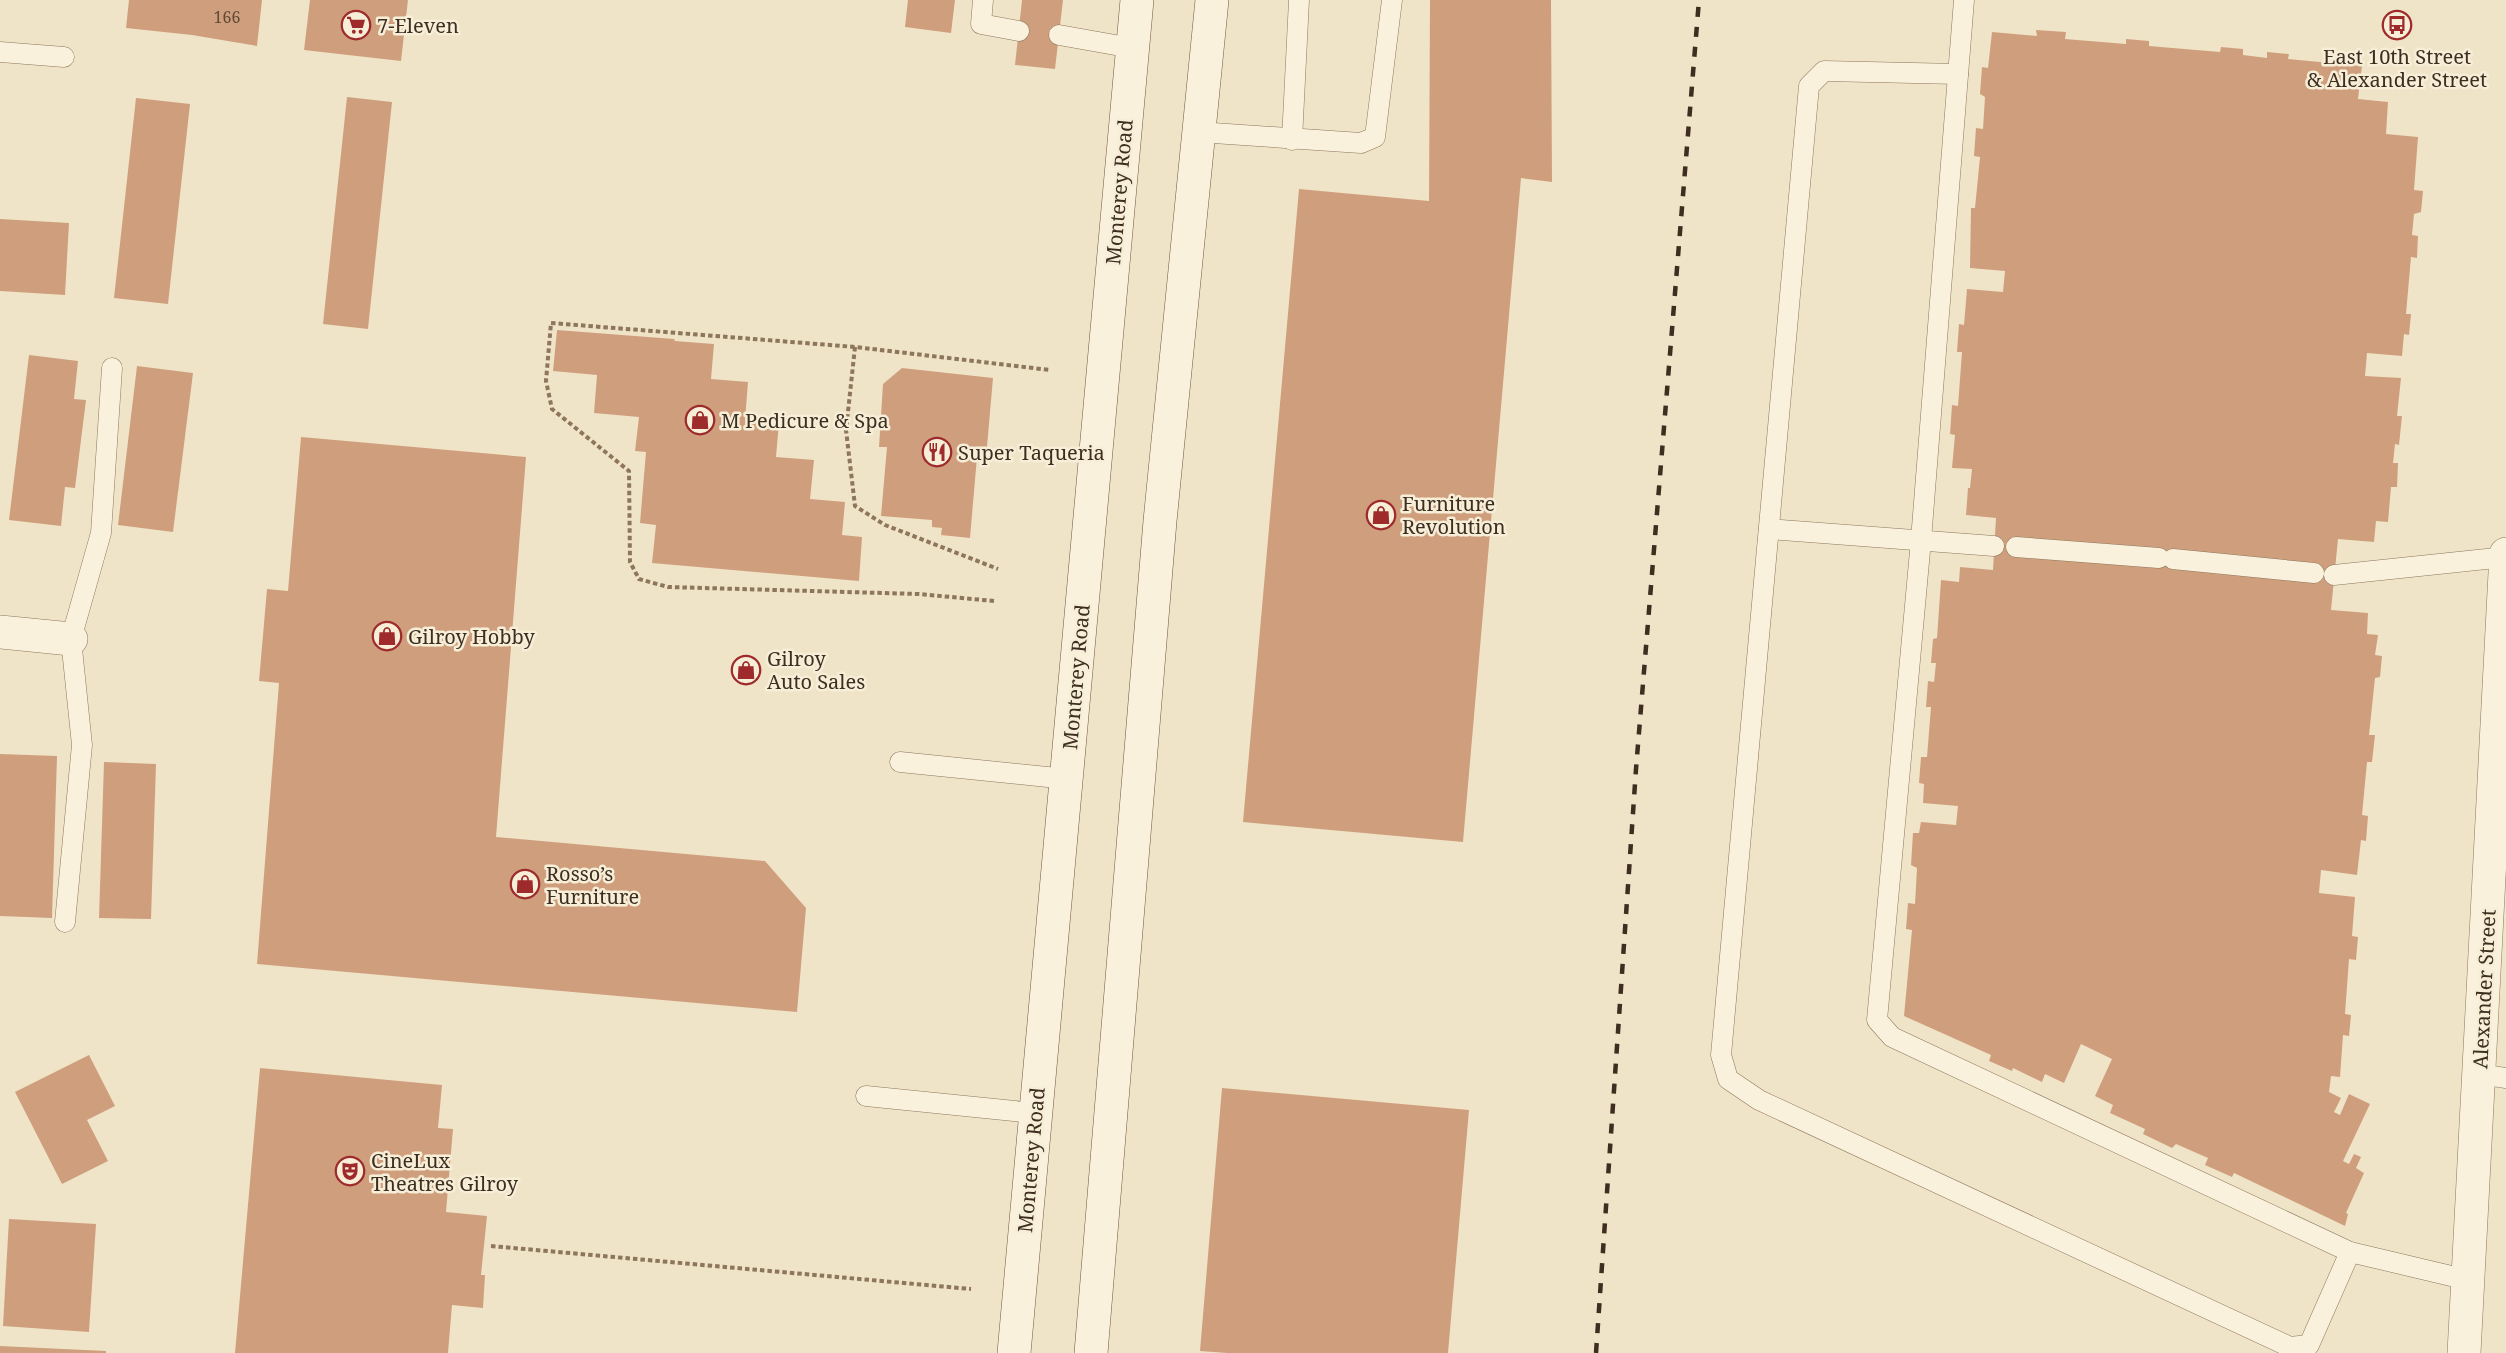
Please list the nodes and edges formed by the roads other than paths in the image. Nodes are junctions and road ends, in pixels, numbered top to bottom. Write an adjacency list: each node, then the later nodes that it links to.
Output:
1 (983, 0): 7 (lane)
2 (1137, 0): 9 (main road, Monterey Road)
3 (1212, 0): 13 (main road)
4 (1299, 0): 14 (lane)
5 (1392, 0): 14 (lane)
6 (1964, 0): 12 (lane)
7 (1019, 31)
8 (1059, 35): 9 (lane)
9 (1132, 48): 26 (main road, Monterey Road)
10 (0, 52): 11 (lane)
11 (64, 57)
12 (1958, 74): 16 (lane); 17 (lane)
13 (1198, 132): 14 (lane); 34 (main road)
14 (1292, 140)
15 (112, 368): 24 (lane)
16 (1769, 530): 17 (lane); 31 (lane)
17 (1921, 540): 18 (lane); 31 (lane)
18 (1994, 546)
19 (2016, 547): 21 (lane)
20 (2506, 556): 22 (lane); 28 (main road, Alexander Street)
21 (2314, 573)
22 (2334, 575)
23 (0, 632): 24 (main road)
24 (71, 639): 27 (lane)
25 (900, 762): 26 (lane)
26 (1067, 779): 30 (main road, Monterey Road)
27 (65, 922)
28 (2493, 1076): 32 (main road, Alexander Street)
29 (866, 1096): 30 (lane)
30 (1034, 1113): 33 (main road, Monterey Road)
31 (2350, 1251): 32 (lane)
32 (2468, 1280): 35 (main road, Alexander Street)
33 (1014, 1353)
34 (1091, 1353)
35 (2464, 1353)

